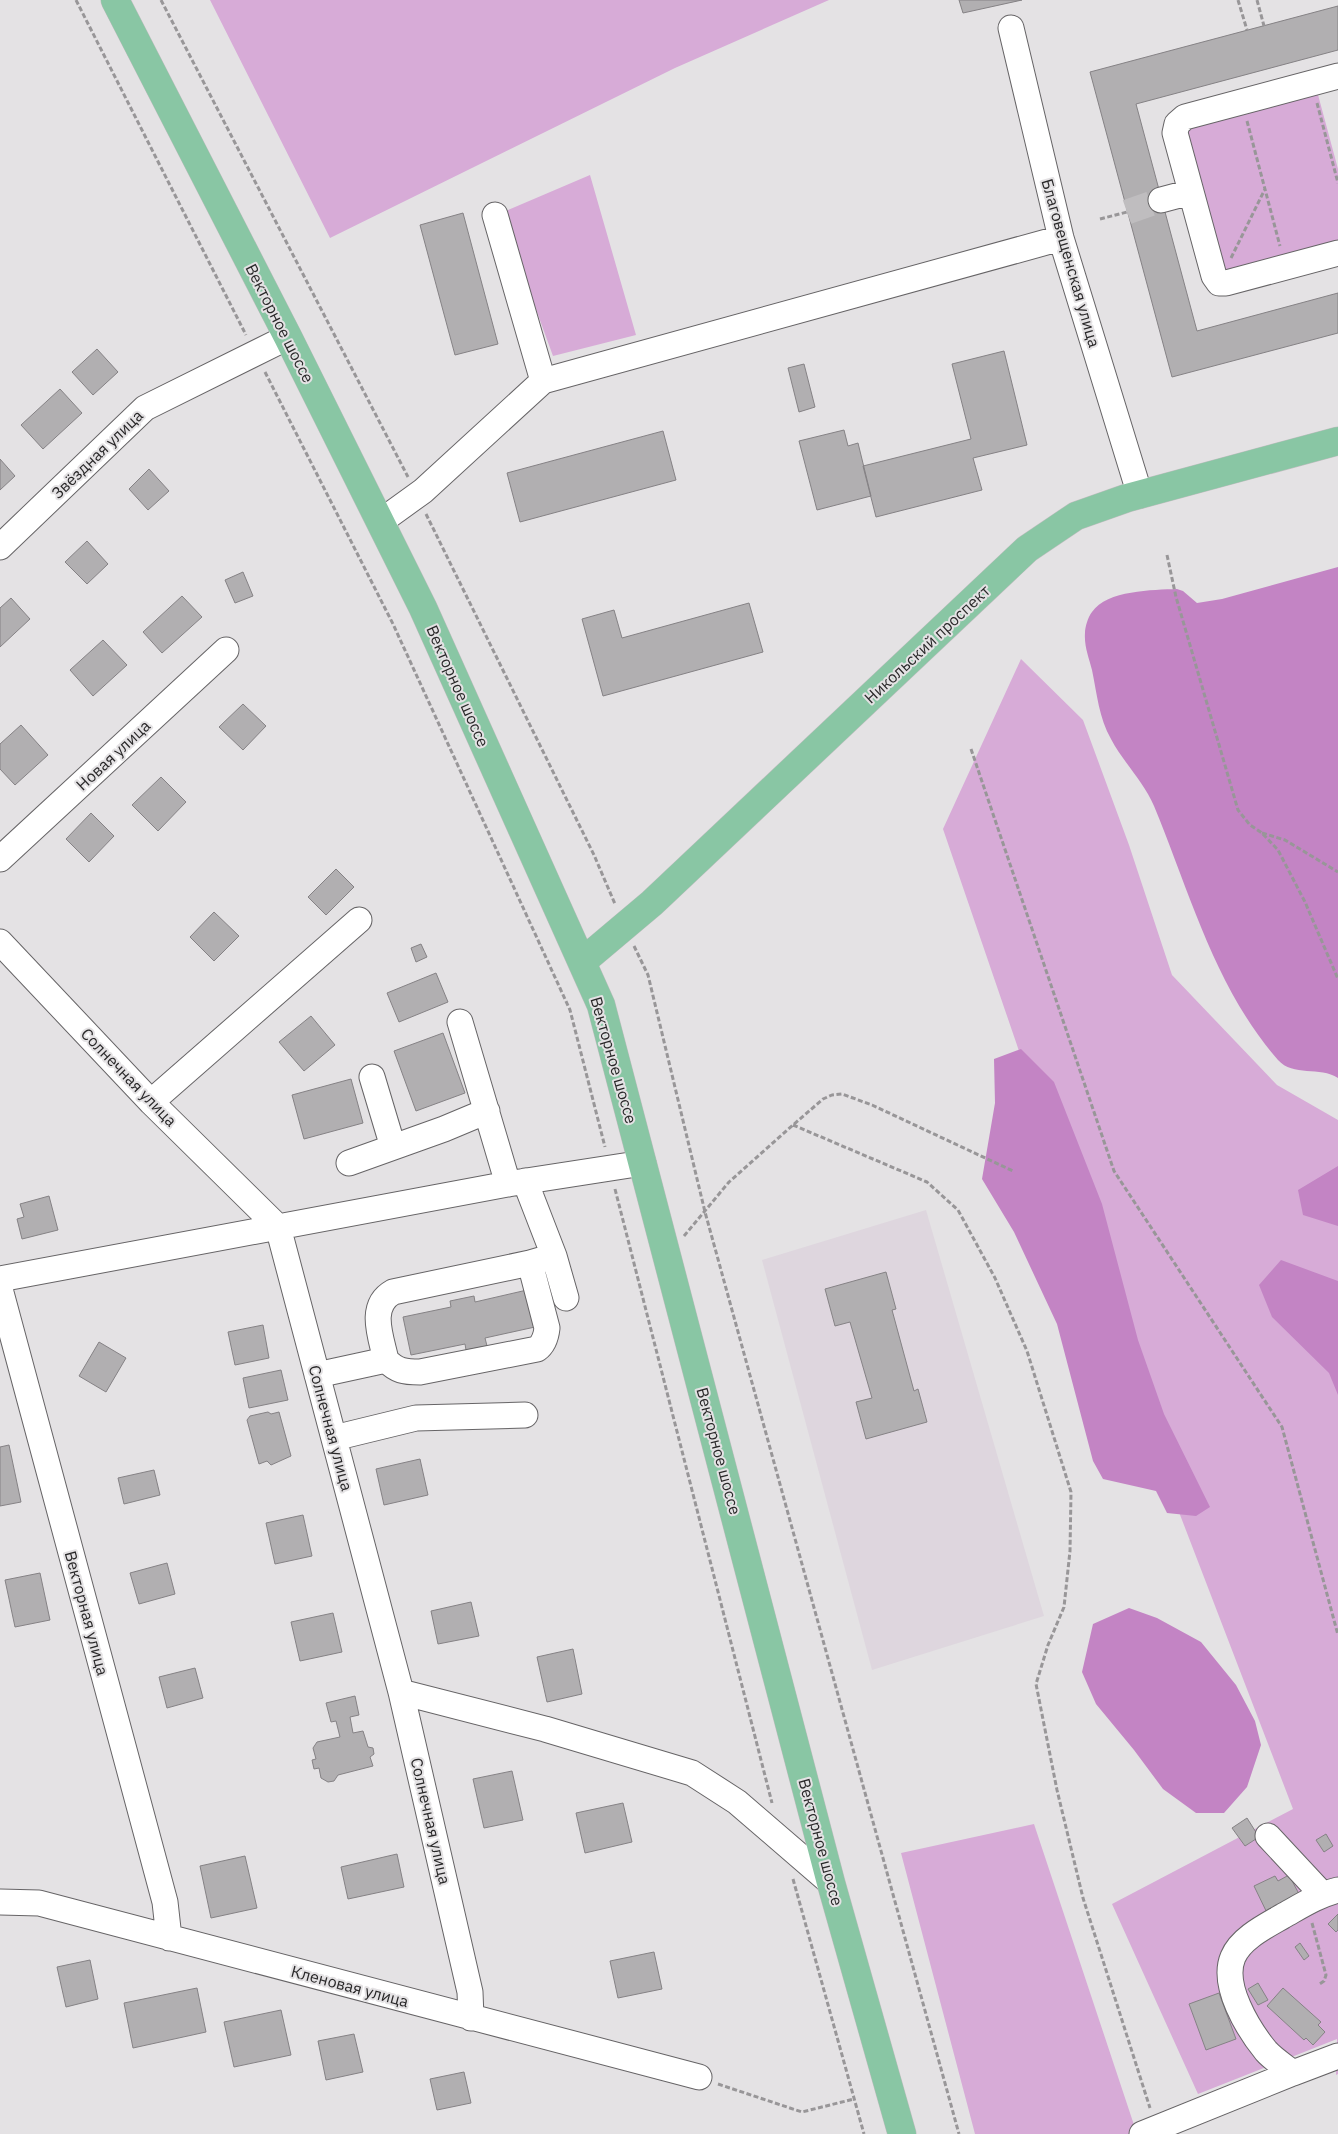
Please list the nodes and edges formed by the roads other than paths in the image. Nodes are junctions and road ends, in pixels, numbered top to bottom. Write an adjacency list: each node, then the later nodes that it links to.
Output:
1 (115, 0): 9 (main road, Векторное шоссе)
2 (1011, 28): 7 (street, Благовещенская улица)
3 (1338, 76): 4 (street)
4 (1191, 192): 5 (street); 8 (street)
5 (1161, 200)
6 (495, 215): 10 (street)
7 (1061, 238): 10 (street); 12 (street, Благовещенская улица)
8 (1338, 253)
9 (288, 337): 13 (main road, Векторное шоссе); 14 (street, Звёздная улица)
10 (543, 381): 13 (street)
11 (1338, 441): 12 (main road, Никольский проспект)
12 (1140, 495): 19 (main road, Никольский проспект)
13 (380, 522): 19 (main road, Векторное шоссе)
14 (0, 548)
15 (226, 650): 16 (street, Новая улица)
16 (0, 859)
17 (359, 920): 22 (street)
18 (0, 942): 22 (street, Солнечная улица)
19 (582, 962): 26 (main road, Векторное шоссе)
20 (460, 1022): 23 (street)
21 (372, 1077): 24 (street)
22 (151, 1102): 28 (street, Солнечная улица)
23 (487, 1111): 24 (street); 27 (street)
24 (393, 1147): 25 (street)
25 (350, 1162)
26 (643, 1163): 27 (street); 40 (main road, Векторное шоссе)
27 (517, 1183): 28 (street); 29 (street)
28 (278, 1227): 31 (street); 35 (street, Солнечная улица)
29 (554, 1256): 30 (street); 33 (street)
30 (530, 1263): 34 (street); 34 (street)
31 (0, 1279)
32 (0, 1289): 43 (street, Векторная улица)
33 (566, 1298)
34 (386, 1360): 35 (street)
35 (317, 1375): 37 (street, Солнечная улица)
36 (525, 1415): 37 (street)
37 (334, 1438): 38 (street, Солнечная улица)
38 (401, 1692): 40 (street); 44 (street, Солнечная улица)
39 (1268, 1836): 41 (street)
40 (831, 1883): 49 (main road, Векторное шоссе)
41 (1324, 1895): 46 (street)
42 (0, 1902): 43 (street, Кленовая улица)
43 (169, 1938): 44 (street, Кленовая улица)
44 (471, 2018): 47 (street, Кленовая улица)
45 (1338, 2056): 46 (street)
46 (1293, 2073): 48 (street)
47 (699, 2077)
48 (1149, 2131)
49 (902, 2134)

